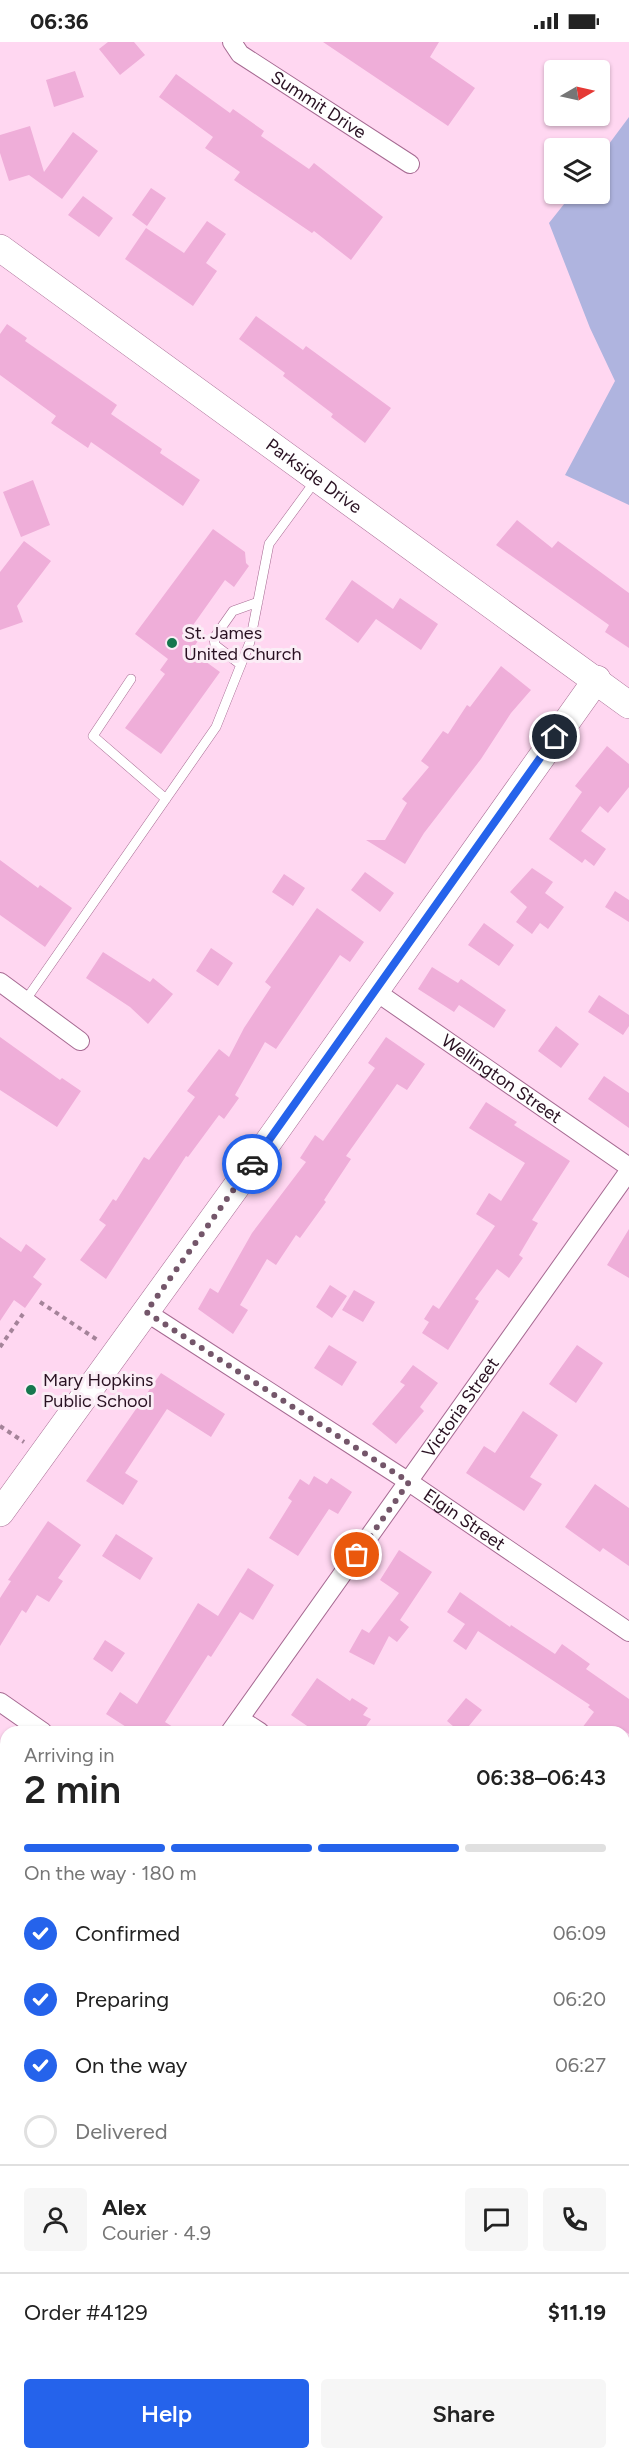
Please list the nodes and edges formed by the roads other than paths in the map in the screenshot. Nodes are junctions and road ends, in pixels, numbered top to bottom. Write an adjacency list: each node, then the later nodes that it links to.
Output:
1 (232, 42): 2 (street, Summit Drive)
2 (410, 164)
3 (0, 248): 4 (main road, Parkside Drive)
4 (317, 478): 5 (lane); 8 (main road, Parkside Drive)
5 (258, 602): 6 (lane); 6 (lane)
6 (241, 665): 10 (lane)
7 (131, 679): 10 (lane)
8 (597, 679): 9 (main road, Parkside Drive); 12 (main road)
9 (629, 705)
10 (166, 799): 13 (lane)
11 (0, 982): 13 (street)
12 (375, 991): 15 (street, Wellington Street); 16 (main road)
13 (25, 1000): 14 (street)
14 (80, 1041)
15 (629, 1169): 17 (street, Victoria Street)
16 (146, 1312): 17 (street, Elgin Street); 18 (main road)
17 (409, 1482): 19 (street, Elgin Street); 22 (street, Victoria Street)
18 (0, 1513)
19 (629, 1632)
20 (0, 1702): 21 (street)
21 (34, 1726)
22 (235, 1726)

